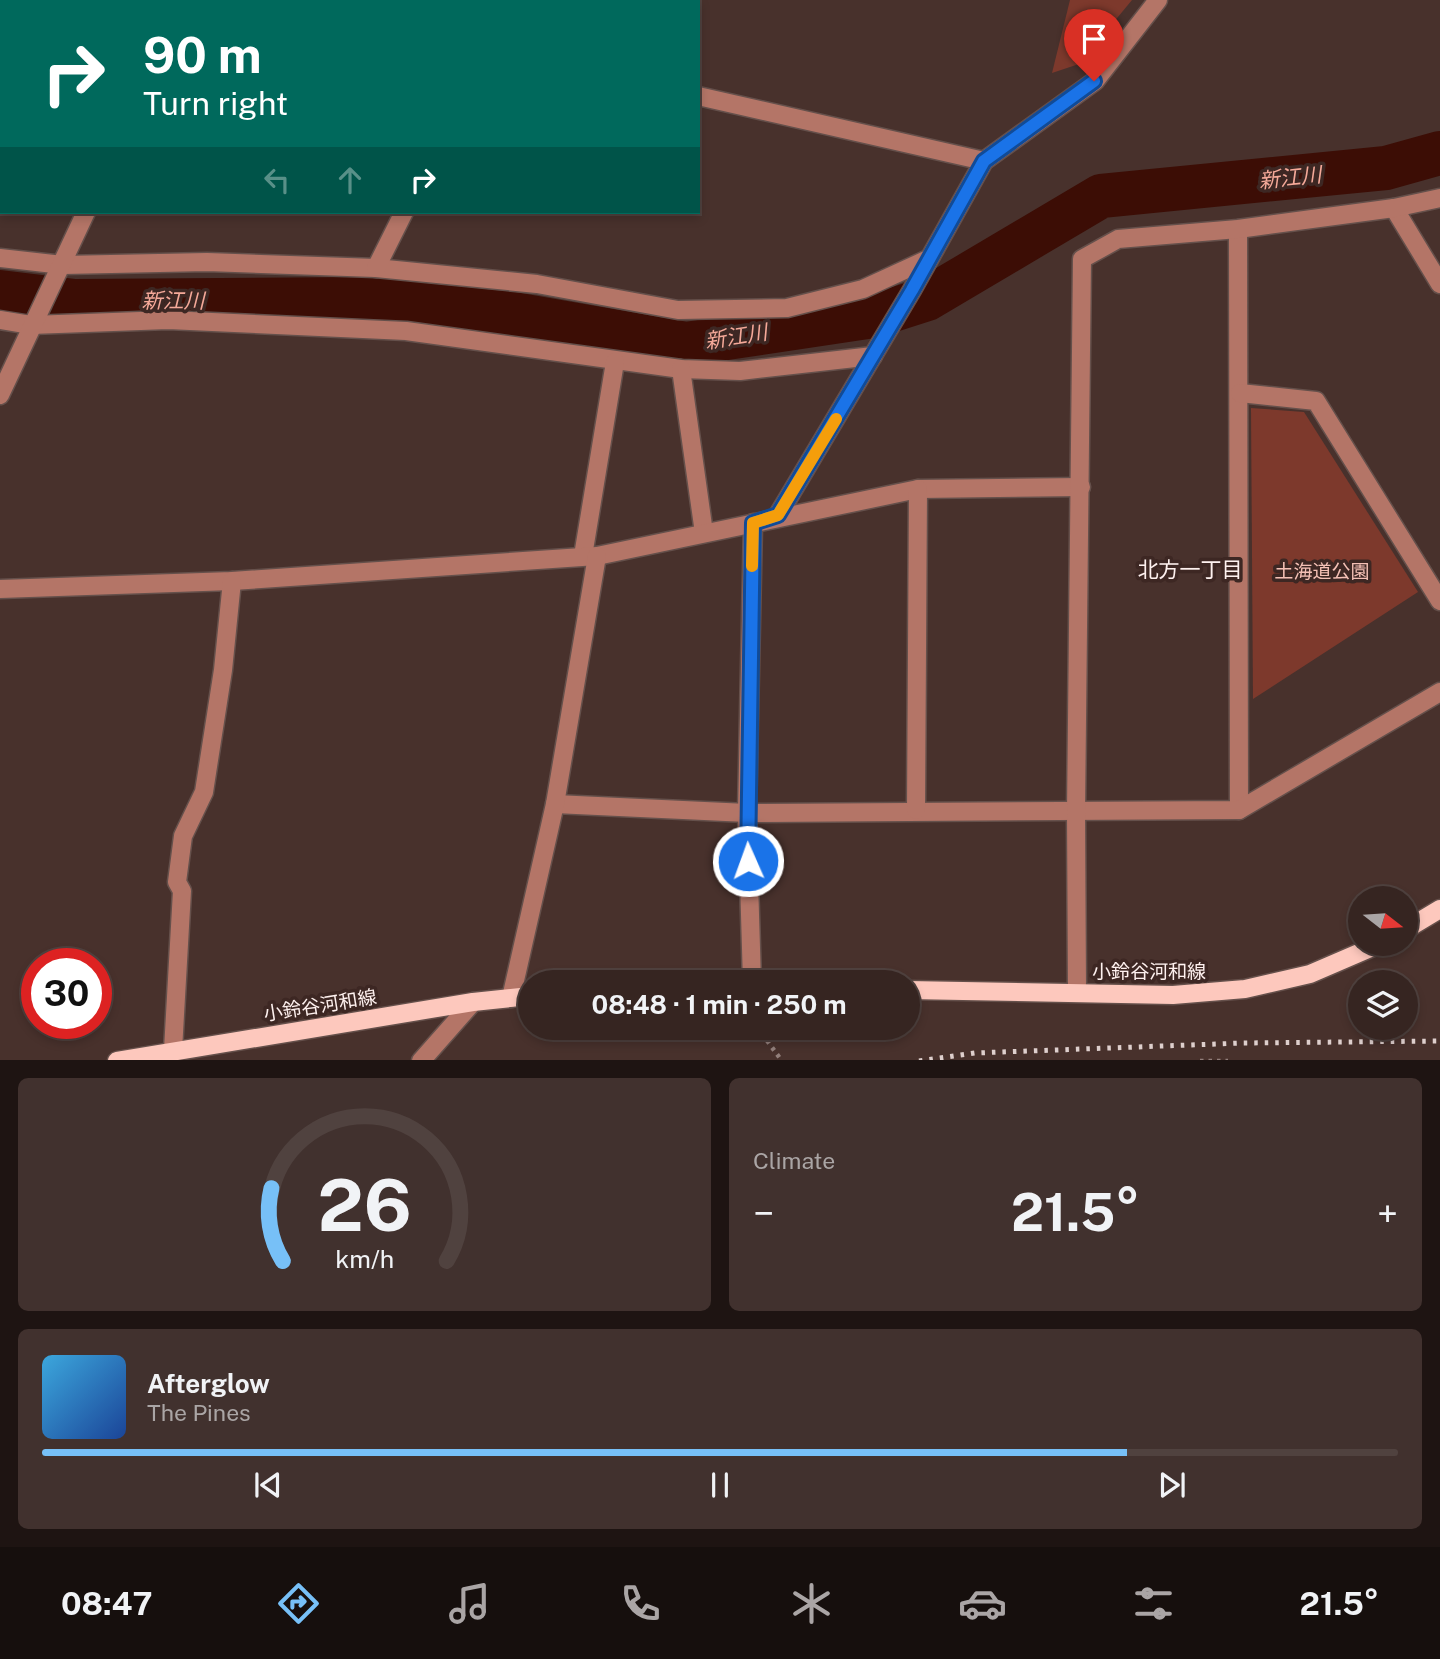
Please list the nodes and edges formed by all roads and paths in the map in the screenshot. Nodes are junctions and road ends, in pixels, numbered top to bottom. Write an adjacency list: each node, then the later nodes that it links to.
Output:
1 (1158, 0): 3 (street)
2 (700, 96): 3 (street)
3 (984, 161): 10 (street)
4 (1440, 198): 5 (street)
5 (1394, 208): 8 (street); 13 (street)
6 (85, 214): 12 (street)
7 (403, 214): 11 (street)
8 (1238, 229): 19 (street); 21 (street)
9 (0, 258): 12 (street)
10 (926, 260): 11 (street); 16 (street)
11 (376, 268): 12 (street)
12 (60, 272): 15 (street)
13 (1440, 284)
14 (0, 320): 15 (street)
15 (31, 325): 17 (street); 20 (street)
16 (873, 356): 18 (street); 23 (street)
17 (615, 362): 18 (street); 26 (street)
18 (681, 369): 25 (street)
19 (1240, 393): 29 (street); 33 (street)
20 (0, 395)
21 (1080, 487): 22 (street); 34 (street)
22 (918, 489): 23 (street); 32 (street)
23 (778, 515): 24 (street)
24 (753, 523): 25 (street); 35 (street)
25 (704, 533): 26 (street)
26 (590, 556): 27 (street); 31 (street)
27 (232, 581): 28 (street); 46 (street)
28 (0, 589)
29 (1440, 601)
30 (1440, 692): 33 (street)
31 (555, 804): 35 (street); 43 (street)
32 (915, 810): 34 (street); 35 (street)
33 (1239, 810): 34 (street)
34 (1076, 811): 41 (street)
35 (747, 813): 39 (street)
36 (1440, 909): 37 (main road)
37 (1418, 922)
38 (1352, 956): 41 (main road, 小鈴谷河和線)
39 (752, 970)
40 (920, 990): 41 (main road, 小鈴谷河和線)
41 (1077, 992)
42 (518, 997): 43 (main road, 小鈴谷河和線)
43 (512, 998): 44 (main road, 小鈴谷河和線)
44 (473, 1002): 46 (main road, 小鈴谷河和線); 48 (street)
45 (767, 1040): 49 (path)
46 (173, 1050): 47 (main road, 小鈴谷河和線)
47 (117, 1060)
48 (421, 1060)
49 (782, 1060)
50 (1200, 1060): 51 (path)
51 (1228, 1060)

